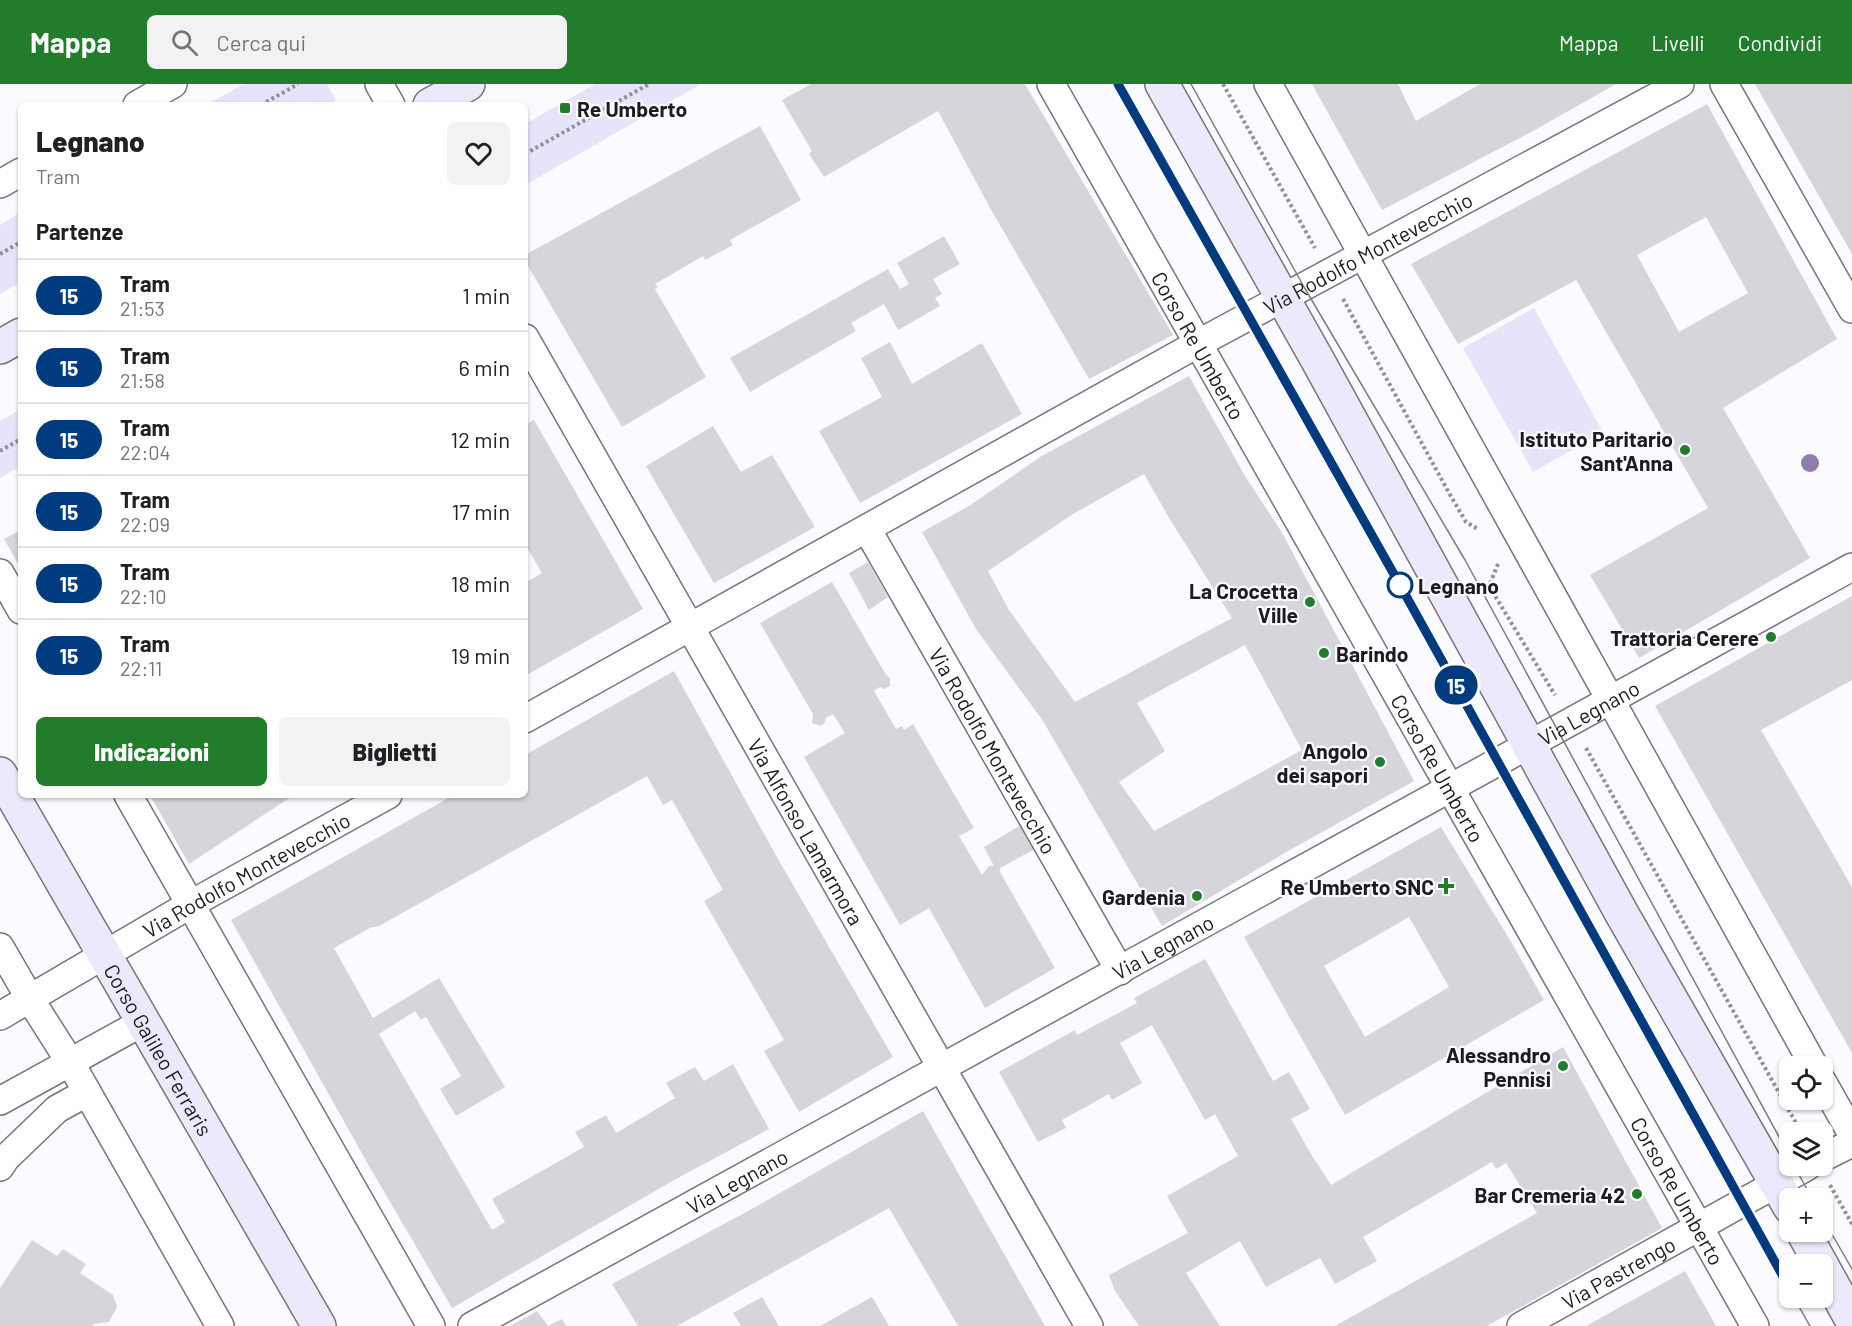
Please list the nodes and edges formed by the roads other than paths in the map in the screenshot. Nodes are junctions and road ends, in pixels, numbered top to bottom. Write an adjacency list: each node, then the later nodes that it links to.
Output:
1 (173, 84): 9 (street)
2 (379, 84): 10 (street)
3 (468, 84): 11 (main road)
4 (1051, 84): 19 (street, Corso Re Umberto)
5 (1162, 84): 15 (main road)
6 (1268, 84): 14 (street)
7 (1680, 84): 14 (street, Via Rodolfo Montevecchio)
8 (1725, 84): 16 (street)
9 (141, 102)
10 (389, 102)
11 (435, 102)
12 (18, 174): 13 (street)
13 (0, 184)
14 (1363, 256): 15 (street, Via Rodolfo Montevecchio); 26 (street)
15 (1283, 298): 19 (street, Via Rodolfo Montevecchio); 28 (main road)
16 (1852, 309)
17 (18, 337): 20 (main road)
18 (528, 343): 25 (street, Via Alfonso Lamarmora)
19 (1199, 343): 21 (street, Via Rodolfo Montevecchio); 30 (street, Corso Re Umberto)
20 (0, 347)
21 (867, 529): 25 (street, Via Rodolfo Montevecchio); 36 (street, Via Rodolfo Montevecchio)
22 (1852, 567): 26 (street, Via Legnano)
23 (0, 573): 24 (street)
24 (18, 605)
25 (691, 627): 27 (street, Via Rodolfo Montevecchio); 42 (street, Via Alfonso Lamarmora)
26 (1611, 701): 28 (street, Via Legnano); 40 (street)
27 (528, 717)
28 (1530, 746): 30 (street, Via Legnano); 51 (main road)
29 (0, 774): 35 (main road, Corso Galileo Ferraris)
30 (1450, 789): 36 (street, Via Legnano); 54 (street, Corso Re Umberto)
31 (130, 798): 33 (street)
32 (383, 798): 33 (street, Via Rodolfo Montevecchio)
33 (191, 904): 35 (street, Via Rodolfo Montevecchio); 59 (street)
34 (0, 947): 37 (street)
35 (104, 955): 37 (street, Via Rodolfo Montevecchio); 39 (main road, Corso Galileo Ferraris)
36 (1120, 971): 42 (street, Via Legnano)
37 (30, 999): 38 (street, Via Rodolfo Montevecchio); 41 (street)
38 (0, 1016)
39 (143, 1022): 41 (street); 58 (main road, Corso Galileo Ferraris)
40 (1808, 1056)
41 (70, 1062): 43 (street); 45 (street)
42 (942, 1068): 60 (street, Via Legnano); 61 (street, Via Alfonso Lamarmora)
43 (86, 1093): 49 (street); 57 (street)
44 (1833, 1100): 46 (street)
45 (0, 1101)
46 (1852, 1134)
47 (1852, 1143): 48 (street)
48 (1833, 1152)
49 (0, 1167)
50 (1799, 1176): 52 (street, Via Pastrengo)
51 (1779, 1188)
52 (1789, 1188)
53 (1779, 1196): 54 (street, Via Pastrengo)
54 (1698, 1226): 62 (street, Via Pastrengo); 63 (street, Corso Re Umberto)
55 (1833, 1285): 56 (main road)
56 (1852, 1320)
57 (220, 1326)
58 (319, 1326)
59 (431, 1326)
60 (471, 1326)
61 (1089, 1326)
62 (1521, 1326)
63 (1755, 1326)

